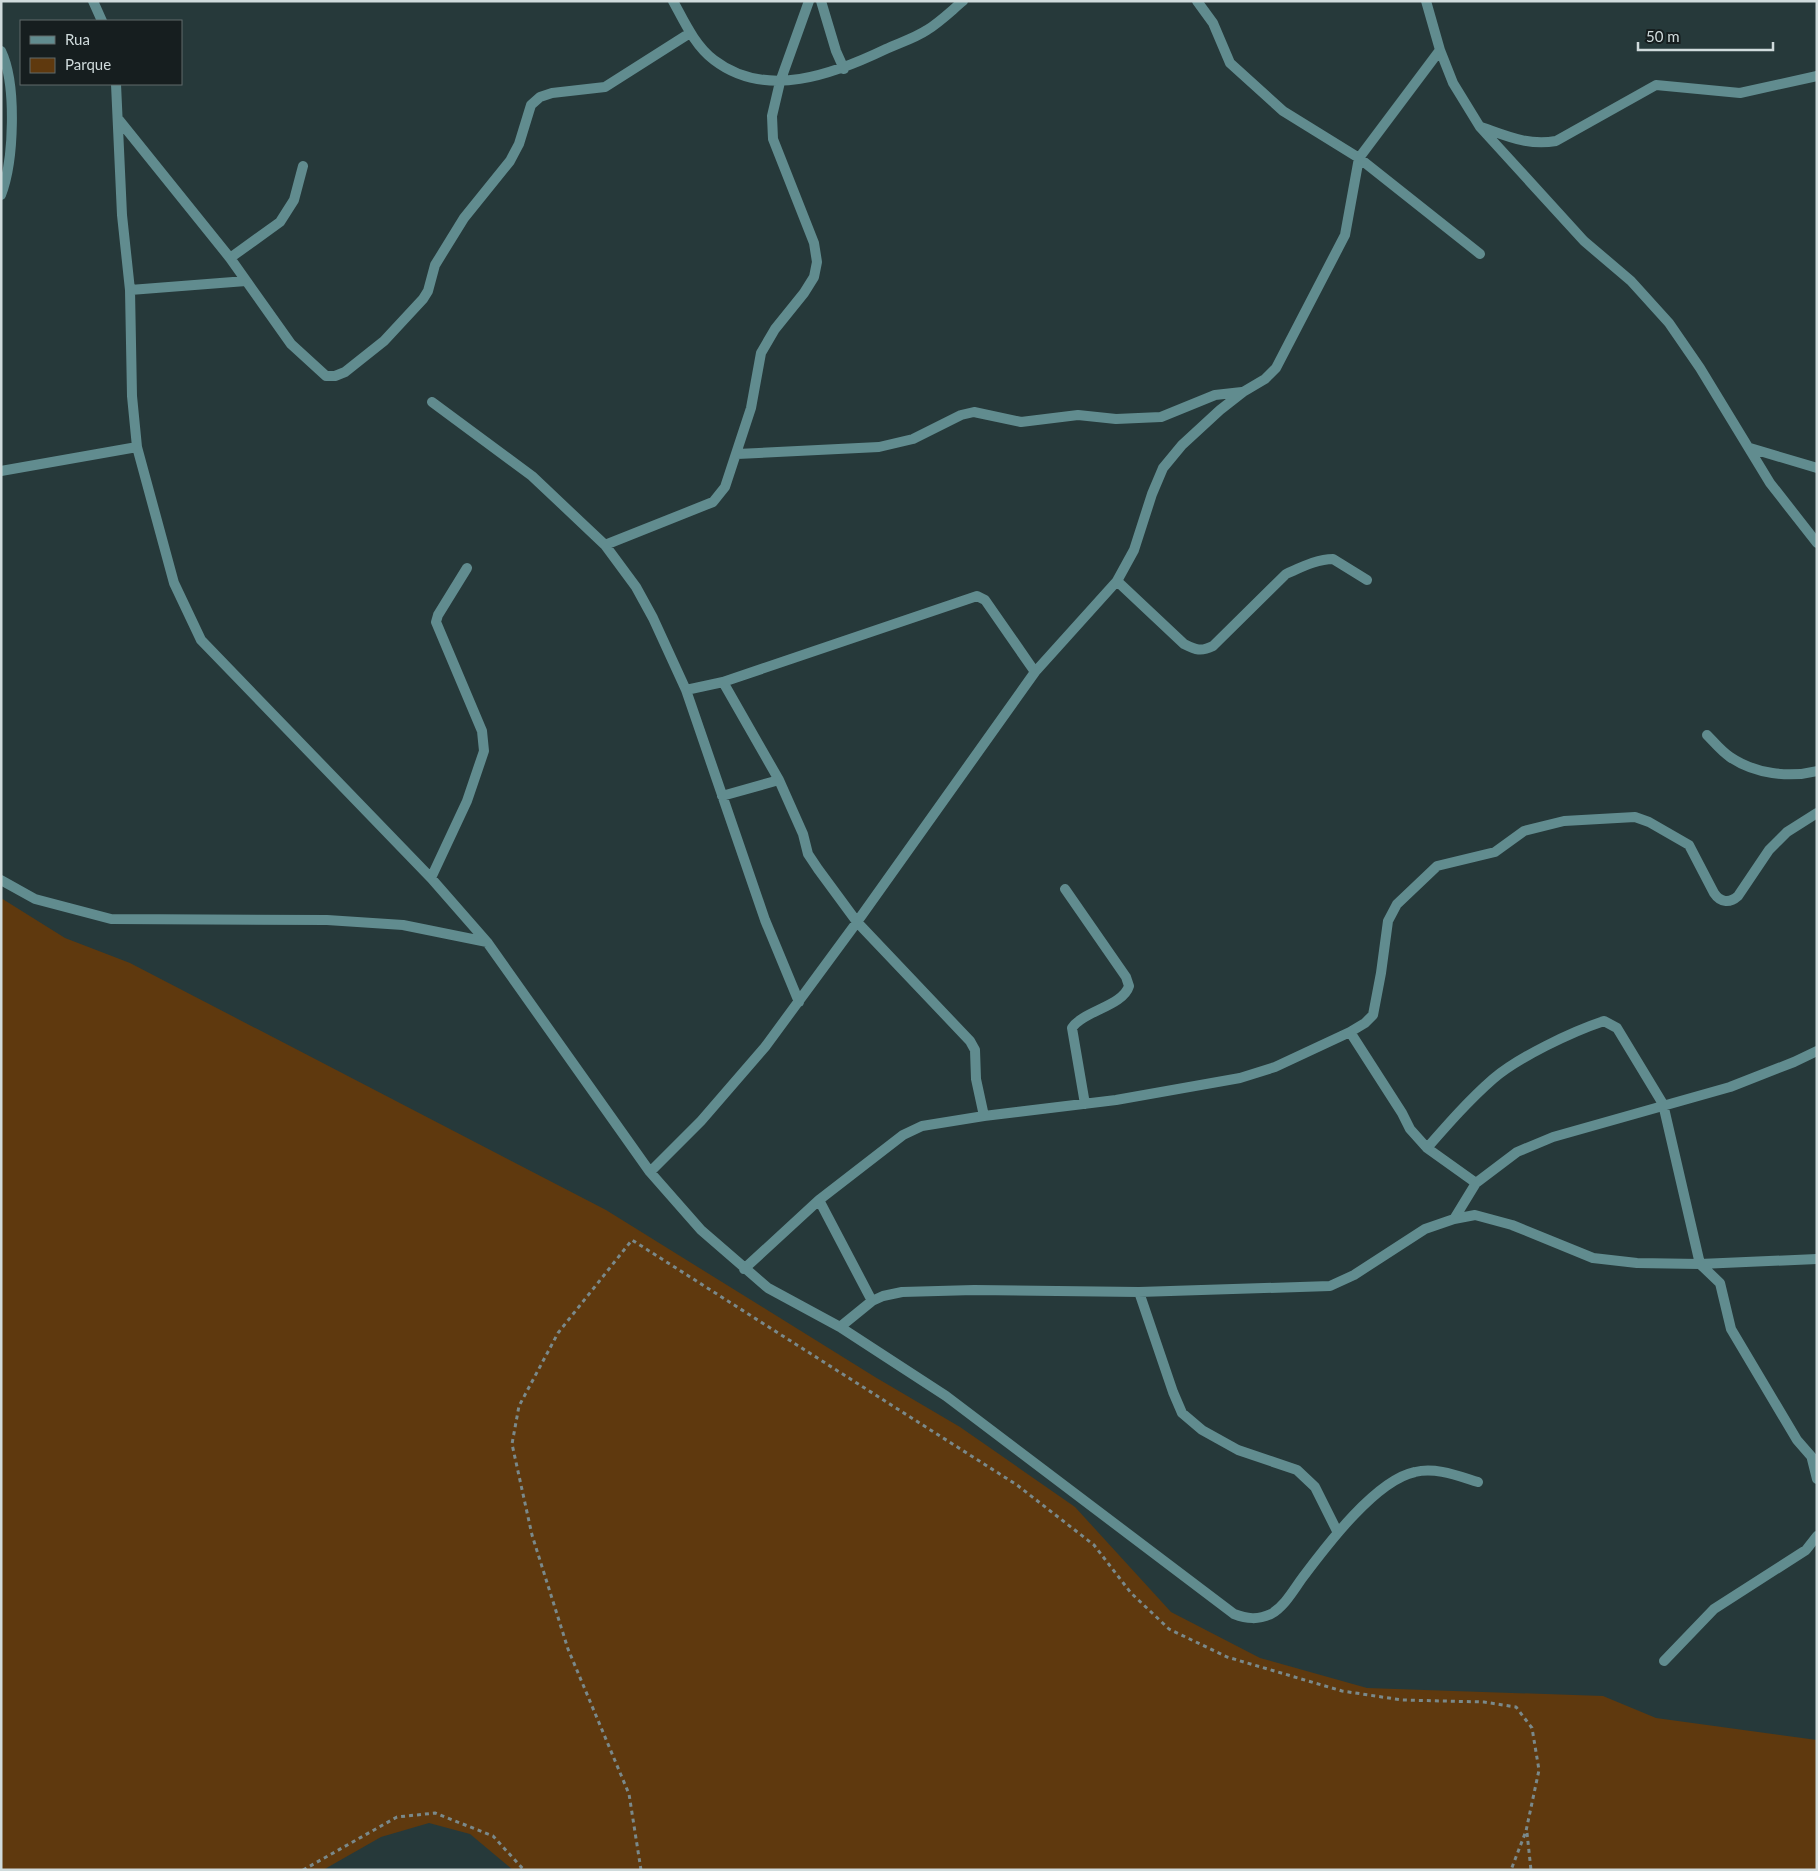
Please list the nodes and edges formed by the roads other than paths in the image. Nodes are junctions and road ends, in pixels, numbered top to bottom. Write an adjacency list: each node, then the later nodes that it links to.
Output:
1 (93, 1): 8 (street)
2 (673, 1): 9 (street)
3 (809, 1): 14 (street)
4 (821, 1): 12 (street)
5 (963, 1): 12 (street)
6 (1197, 1): 20 (street)
7 (1426, 1): 11 (street)
8 (102, 20)
9 (690, 33): 14 (street); 25 (street)
10 (1, 50): 16 (street)
11 (1440, 50): 19 (street); 20 (street)
12 (844, 69): 14 (street)
13 (1817, 76): 19 (street)
14 (780, 82): 31 (street)
15 (116, 85): 18 (street)
16 (12, 111): 17 (street); 22 (street)
17 (1, 113)
18 (119, 120): 24 (street); 26 (street)
19 (1480, 127): 30 (street)
20 (1359, 158): 23 (street); 27 (street)
21 (303, 166): 24 (street)
22 (1, 195)
23 (1480, 254)
24 (230, 258): 25 (street)
25 (246, 281): 26 (street)
26 (130, 290): 29 (street)
27 (1243, 392): 31 (street); 38 (street)
28 (432, 402): 35 (street)
29 (137, 447): 33 (street); 47 (street)
30 (1750, 448): 32 (street); 34 (street)
31 (736, 454): 35 (street)
32 (1817, 468)
33 (1, 471)
34 (1817, 543)
35 (605, 545): 41 (street)
36 (467, 568): 47 (street)
37 (1367, 580): 38 (street)
38 (1116, 581): 39 (street)
39 (1035, 672): 40 (street); 50 (street)
40 (723, 682): 41 (street); 44 (street)
41 (686, 690): 45 (street)
42 (1707, 735): 43 (street)
43 (1817, 771)
44 (779, 780): 45 (street); 50 (street)
45 (722, 796): 52 (street)
46 (1817, 813): 53 (street)
47 (431, 878): 51 (street)
48 (1, 880): 51 (street)
49 (1065, 889): 55 (street)
50 (857, 922): 52 (street); 57 (street)
51 (487, 942): 59 (street)
52 (799, 1002): 59 (street)
53 (1350, 1032): 55 (street); 58 (street)
54 (1817, 1051): 56 (street)
55 (1085, 1104): 57 (street)
56 (1663, 1104): 58 (street); 60 (street); 64 (street)
57 (984, 1116): 61 (street)
58 (1427, 1148): 60 (street)
59 (650, 1172): 65 (street)
60 (1476, 1183): 62 (street)
61 (819, 1200): 65 (street); 67 (street)
62 (1454, 1219): 64 (street); 66 (street)
63 (1817, 1259): 64 (street)
64 (1700, 1264): 69 (street)
65 (744, 1269): 68 (street)
66 (1139, 1292): 67 (street); 72 (street)
67 (872, 1301): 68 (street)
68 (840, 1327): 72 (street)
69 (1814, 1461): 70 (street)
70 (1817, 1479)
71 (1478, 1482): 72 (street)
72 (1337, 1531)
73 (1817, 1536): 74 (street)
74 (1664, 1661)

